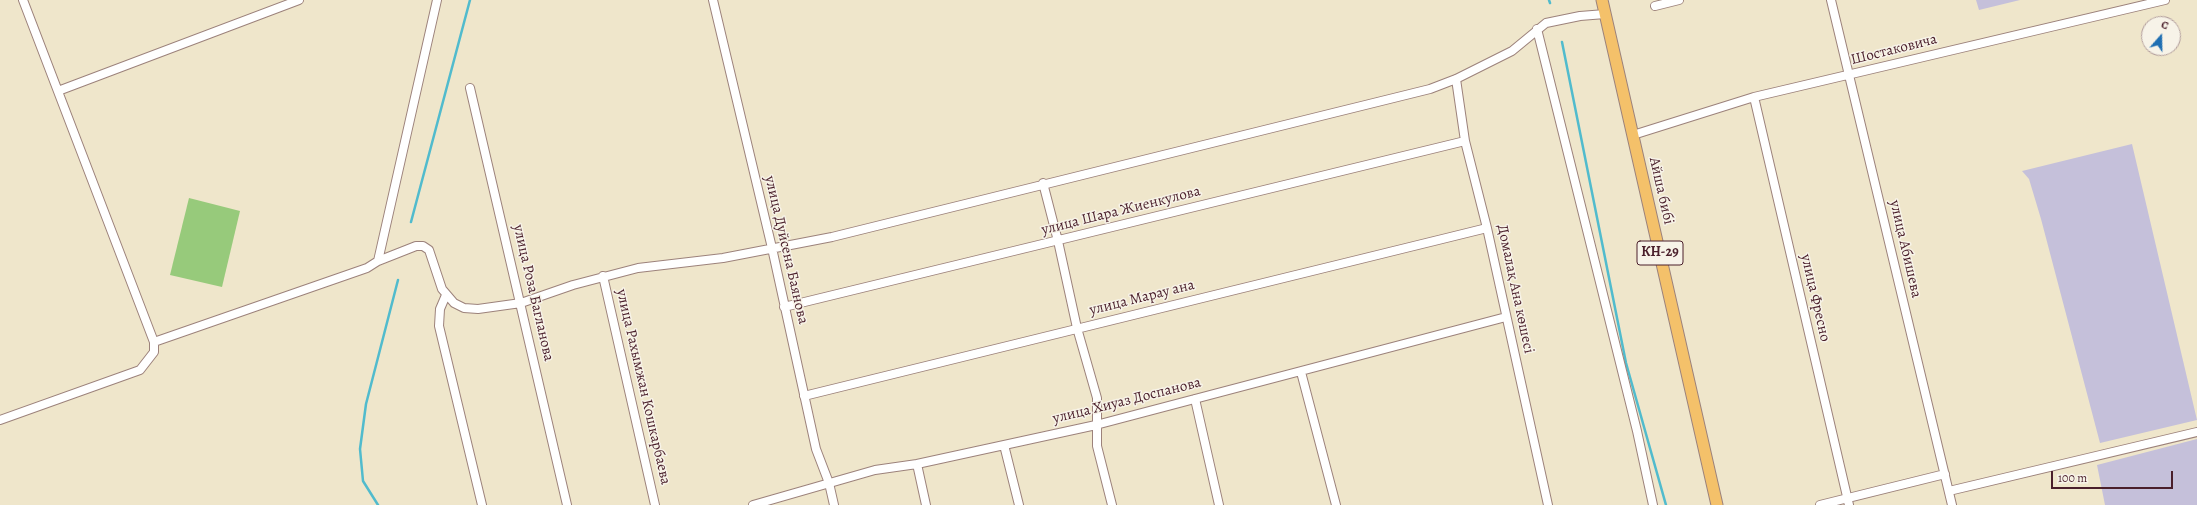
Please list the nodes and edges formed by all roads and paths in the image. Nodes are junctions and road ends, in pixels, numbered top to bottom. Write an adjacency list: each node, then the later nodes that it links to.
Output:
1 (23, 0): 15 (street)
2 (299, 0): 15 (street)
3 (437, 0): 23 (street)
4 (713, 0): 22 (street, улица Дуйсена Баянова)
5 (1602, 0): 10 (main road, Айша бибі / КН-29)
6 (1679, 0): 9 (street)
7 (1831, 0): 12 (street, улица Абишева)
8 (2165, 0): 12 (street, Шостаковича)
9 (1655, 6)
10 (1606, 14): 11 (street); 17 (main road, Айша бибі / КН-29)
11 (1537, 29): 13 (street); 54 (street)
12 (1849, 75): 16 (street, Шостаковича); 39 (street, улица Абишева)
13 (1456, 78): 18 (street, Домалақ Ана көшесі); 19 (street)
14 (470, 88): 26 (street, улица Роза Багланова)
15 (58, 92): 30 (street)
16 (1754, 97): 17 (street, Шостаковича); 42 (street, улица Фресно)
17 (1633, 135): 55 (main road, Айша бибі / КН-29)
18 (1465, 141): 20 (street, Домалақ Ана көшесі); 21 (street, улица Шара Жиенкулова)
19 (1043, 184): 21 (street); 22 (street)
20 (1487, 228): 28 (street, Домалақ Ана көшесі); 29 (street, улица Марау ана)
21 (1058, 241): 27 (street, улица Шара Жиенкулова); 29 (street)
22 (772, 248): 24 (street); 27 (street, улица Дуйсена Баянова)
23 (378, 261): 25 (street); 30 (street)
24 (603, 276): 26 (street); 45 (street, улица Рахымжан Кошкарбаева)
25 (446, 295): 26 (street); 43 (street)
26 (521, 303): 44 (street, улица Роза Багланова)
27 (784, 307): 32 (street, улица Дуйсена Баянова)
28 (1506, 316): 31 (street, улица Хиуаз Доспанова); 53 (street, Домалақ Ана көшесі)
29 (1077, 328): 32 (street, улица Марау ана); 35 (street)
30 (154, 342): 34 (street)
31 (1301, 372): 33 (street, улица Хиуаз Доспанова); 52 (street)
32 (804, 396): 40 (street, улица Дуйсена Баянова)
33 (1195, 399): 35 (street, улица Хиуаз Доспанова); 51 (street)
34 (0, 420)
35 (1096, 425): 37 (street, улица Хиуаз Доспанова); 50 (street)
36 (2197, 432): 41 (street)
37 (1004, 445): 38 (street, улица Хиуаз Доспанова); 49 (street)
38 (917, 464): 40 (street, улица Хиуаз Доспанова); 48 (street)
39 (1945, 474): 41 (street, улица Абишева); 42 (street)
40 (829, 483): 46 (street, улица Хиуаз Доспанова); 47 (street, улица Дуйсена Баянова)
41 (1949, 490): 57 (street, улица Абишева)
42 (1849, 501): 56 (street)
43 (482, 505)
44 (567, 505)
45 (655, 505)
46 (754, 505)
47 (834, 505)
48 (926, 505)
49 (1019, 505)
50 (1112, 505)
51 (1219, 505)
52 (1336, 505)
53 (1548, 505)
54 (1653, 505)
55 (1717, 505)
56 (1820, 505)
57 (1952, 505)

